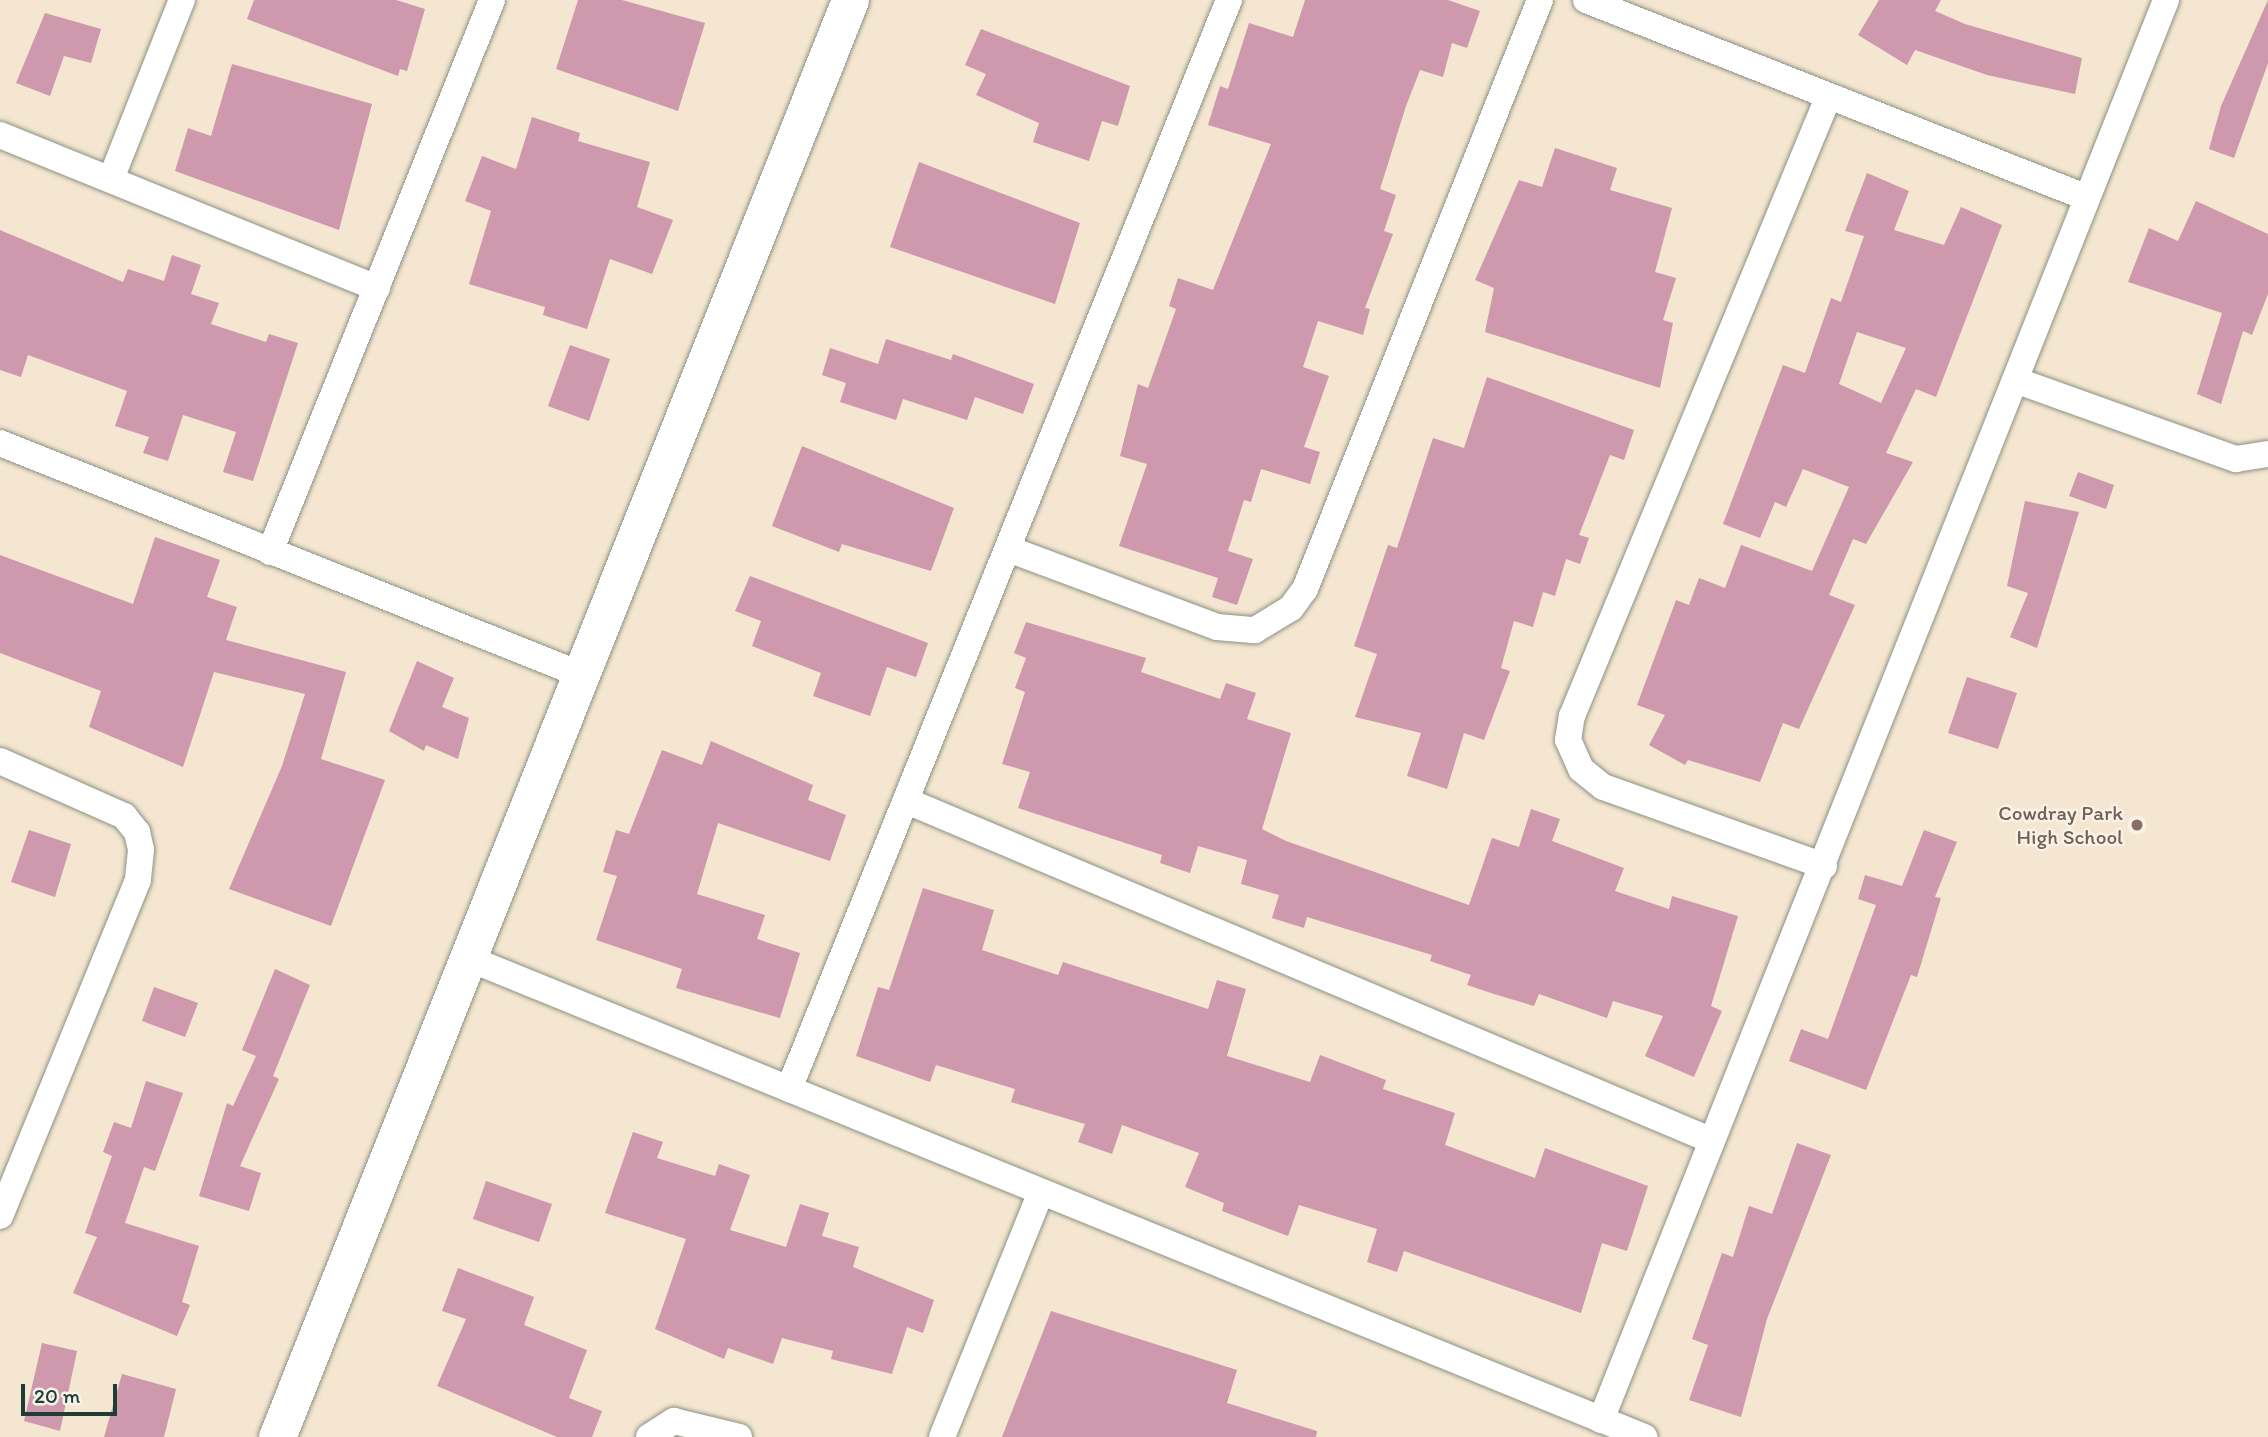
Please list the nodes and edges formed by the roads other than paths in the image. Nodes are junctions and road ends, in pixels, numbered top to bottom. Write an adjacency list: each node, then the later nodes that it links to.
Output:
1 (183, 0): 10 (street)
2 (492, 0): 12 (street)
3 (850, 0): 18 (street)
4 (1229, 0): 16 (street)
5 (1540, 0): 16 (street)
6 (1586, 0): 8 (street)
7 (2166, 0): 11 (street)
8 (1827, 100): 11 (street); 21 (street)
9 (0, 135): 10 (street)
10 (111, 180): 12 (street)
11 (2085, 197): 13 (street)
12 (377, 288): 17 (street)
13 (2015, 380): 15 (street); 21 (street)
14 (0, 443): 17 (street)
15 (2268, 454)
16 (1011, 550): 20 (street)
17 (270, 552): 18 (street)
18 (577, 673): 22 (street)
19 (0, 761): 26 (street)
20 (907, 801): 23 (street); 24 (street)
21 (1824, 866): 24 (street)
22 (470, 958): 23 (street); 28 (street)
23 (789, 1088): 25 (street)
24 (1708, 1139): 27 (street)
25 (1041, 1192): 27 (street); 31 (street)
26 (0, 1216)
27 (1601, 1420): 32 (street)
28 (277, 1437)
29 (649, 1437): 30 (street)
30 (739, 1437)
31 (942, 1437)
32 (1644, 1437)

